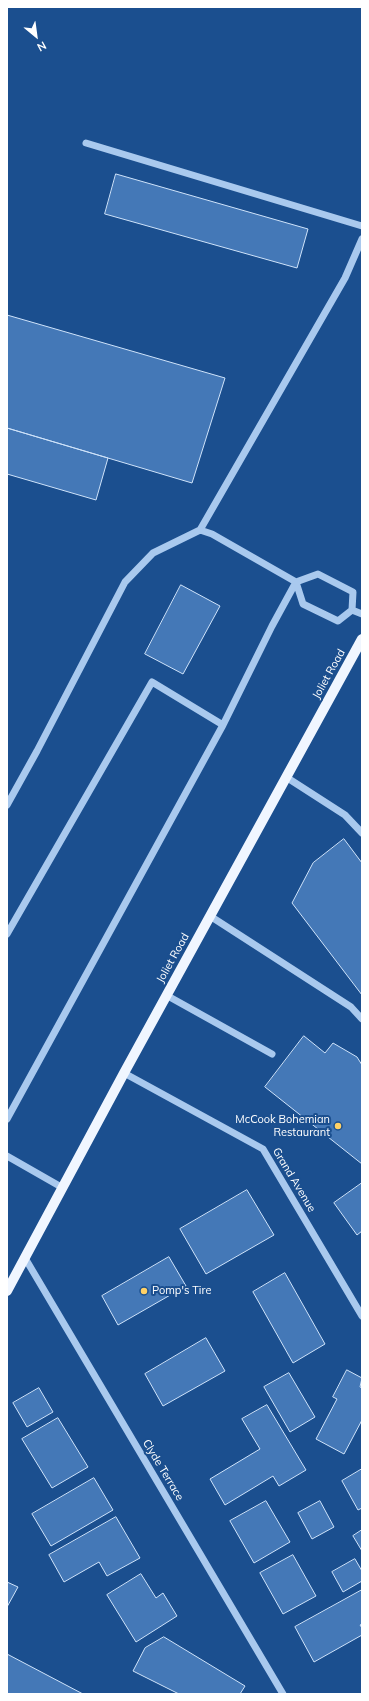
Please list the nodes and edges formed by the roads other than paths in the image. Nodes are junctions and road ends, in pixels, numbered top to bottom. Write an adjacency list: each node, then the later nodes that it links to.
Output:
1 (86, 143): 2 (street)
2 (362, 226)
3 (362, 239): 4 (street)
4 (200, 530): 5 (street); 11 (street)
5 (296, 582): 6 (street); 6 (street); 9 (street)
6 (352, 610): 7 (street)
7 (362, 614)
8 (362, 639): 10 (main road, Joliet Road)
9 (223, 725): 14 (street); 19 (street)
10 (286, 777): 12 (street); 13 (main road, Joliet Road)
11 (7, 805)
12 (362, 833)
13 (210, 916): 15 (main road, Joliet Road); 16 (street)
14 (7, 934)
15 (166, 995): 17 (street); 18 (main road, Joliet Road)
16 (362, 1019)
17 (272, 1054)
18 (124, 1073): 21 (main road, Joliet Road); 24 (street, Grand Avenue)
19 (7, 1119)
20 (7, 1156): 21 (street)
21 (63, 1188): 22 (main road, Joliet Road)
22 (25, 1258): 23 (main road, Joliet Road); 25 (street, Clyde Terrace)
23 (7, 1291)
24 (362, 1316)
25 (283, 1694)

